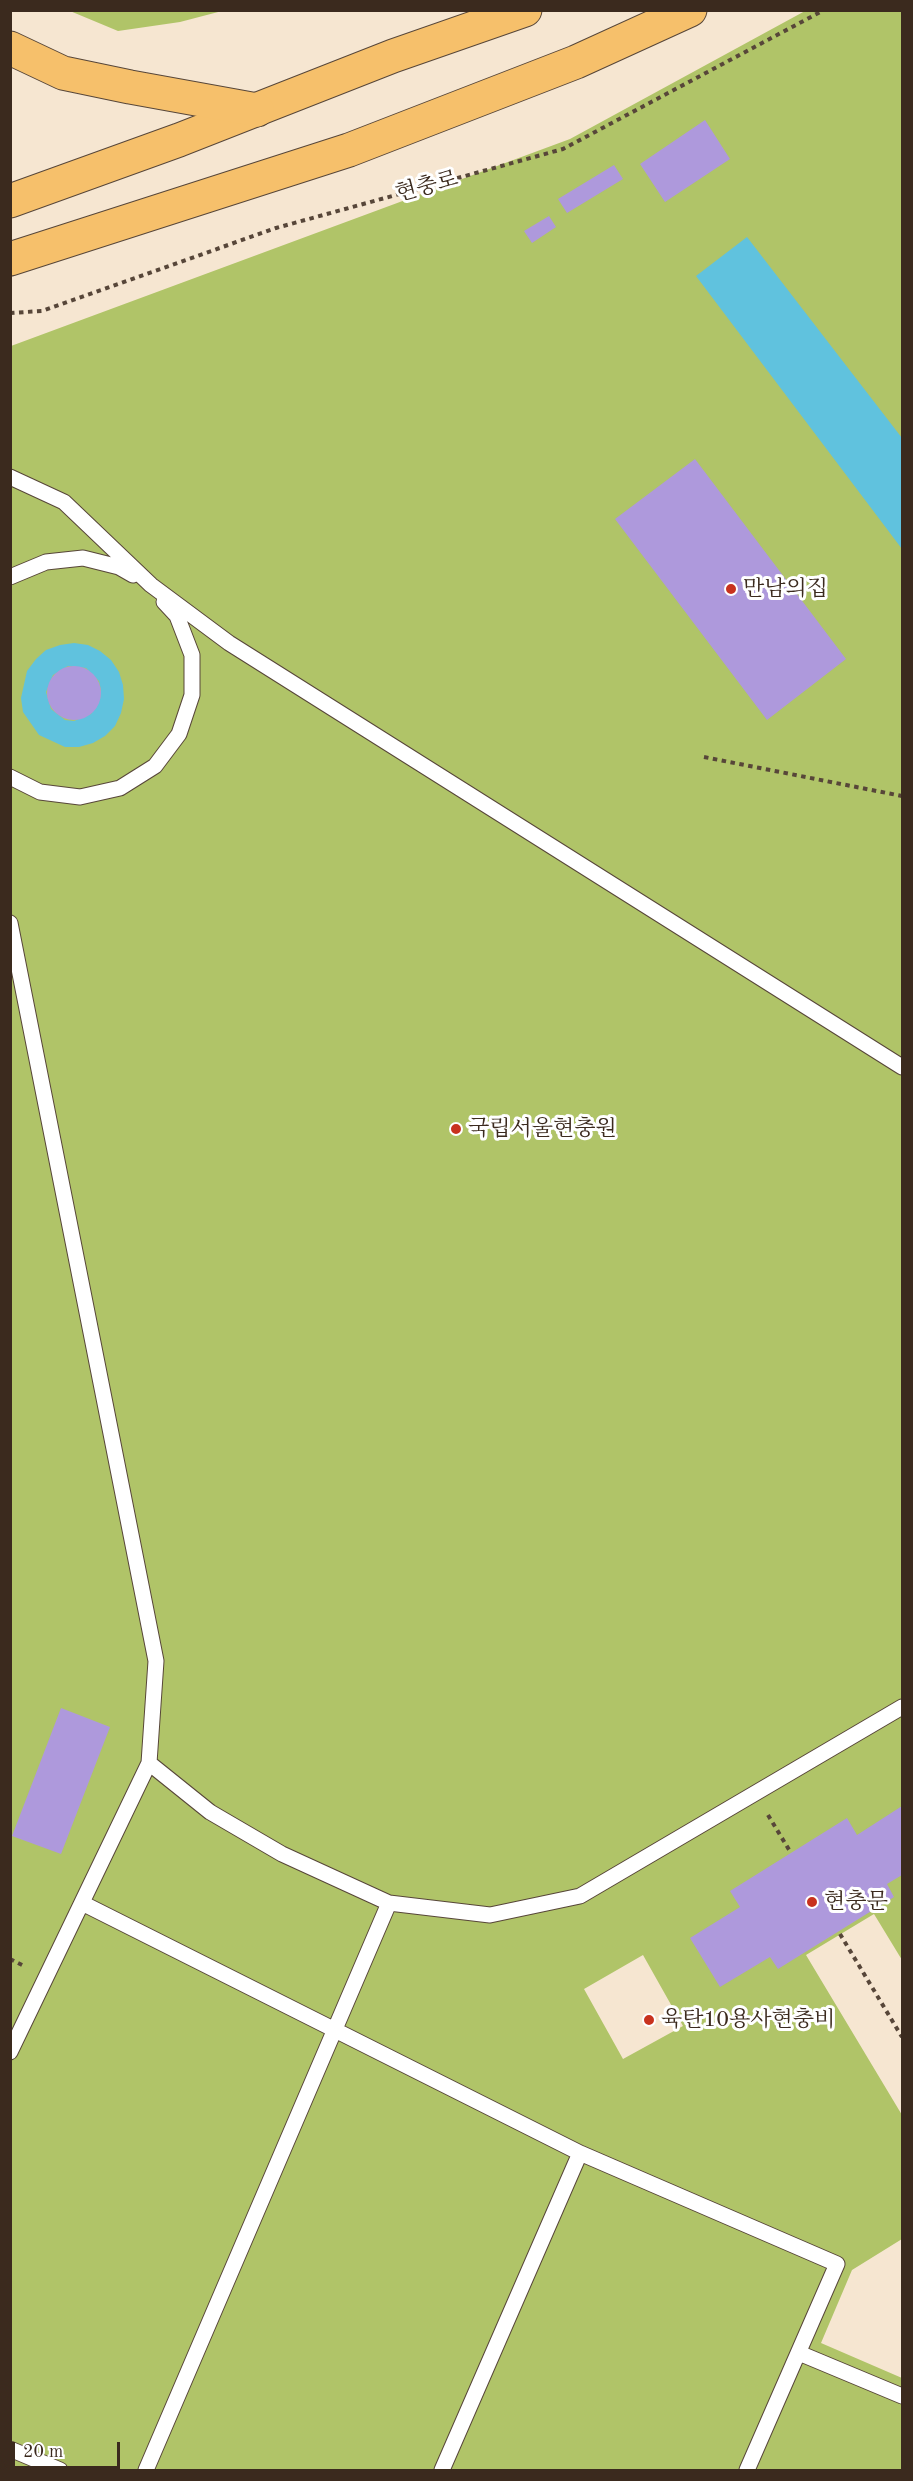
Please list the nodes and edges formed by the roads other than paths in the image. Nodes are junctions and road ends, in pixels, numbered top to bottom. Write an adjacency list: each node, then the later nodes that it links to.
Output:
1 (525, 10): 4 (main road)
2 (690, 10): 6 (main road)
3 (10, 48): 4 (main road)
4 (257, 110): 5 (main road)
5 (10, 201)
6 (10, 259)
7 (10, 477): 9 (lane)
8 (10, 578): 9 (lane)
9 (151, 585): 10 (lane); 12 (lane)
10 (10, 777)
11 (10, 922): 14 (lane)
12 (903, 1067)
13 (903, 1707): 16 (lane)
14 (148, 1763): 15 (lane); 16 (lane)
15 (82, 1903): 17 (lane); 18 (lane)
16 (389, 1903): 17 (lane)
17 (334, 2031): 19 (lane); 24 (lane)
18 (10, 2052)
19 (580, 2152): 20 (lane); 25 (lane)
20 (799, 2353): 21 (lane); 26 (lane)
21 (903, 2396)
22 (10, 2449): 23 (lane)
23 (60, 2470)
24 (146, 2470)
25 (442, 2470)
26 (747, 2470)

